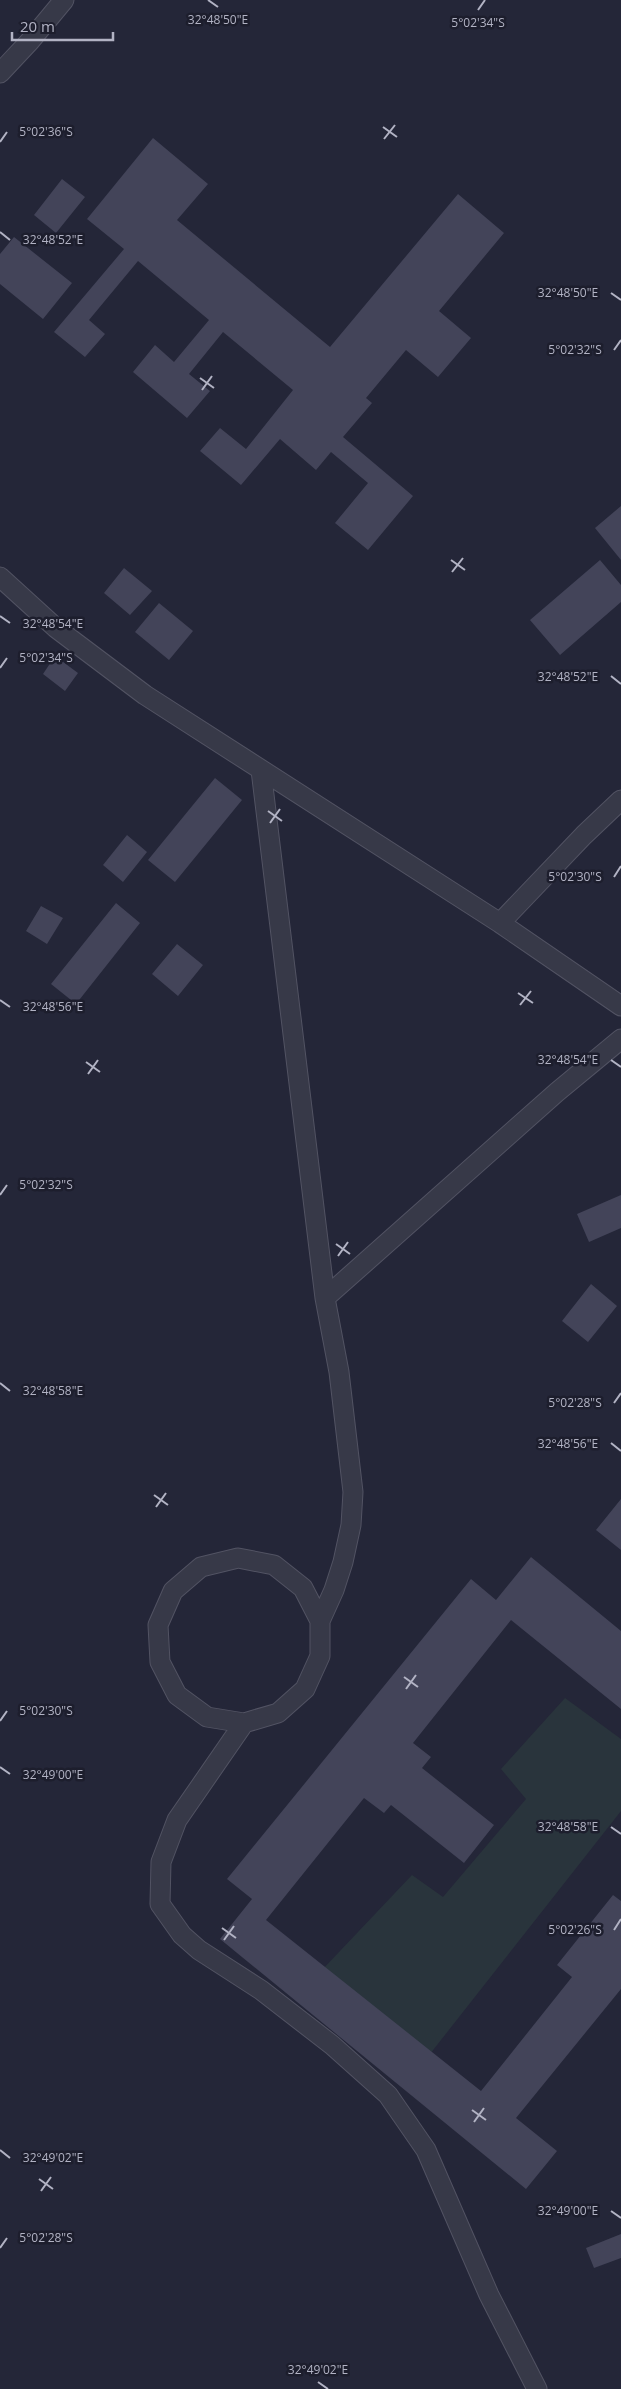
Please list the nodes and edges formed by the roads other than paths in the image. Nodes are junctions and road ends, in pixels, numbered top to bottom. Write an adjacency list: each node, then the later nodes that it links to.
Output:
1 (64, 0): 2 (lane)
2 (0, 73)
3 (0, 576): 4 (lane)
4 (261, 770): 6 (lane); 9 (lane)
5 (621, 800): 6 (lane)
6 (500, 923): 7 (lane)
7 (621, 1006)
8 (621, 1039): 9 (lane)
9 (325, 1298): 10 (lane)
10 (320, 1621): 11 (lane); 11 (lane)
11 (244, 1723): 12 (lane)
12 (537, 2389)

